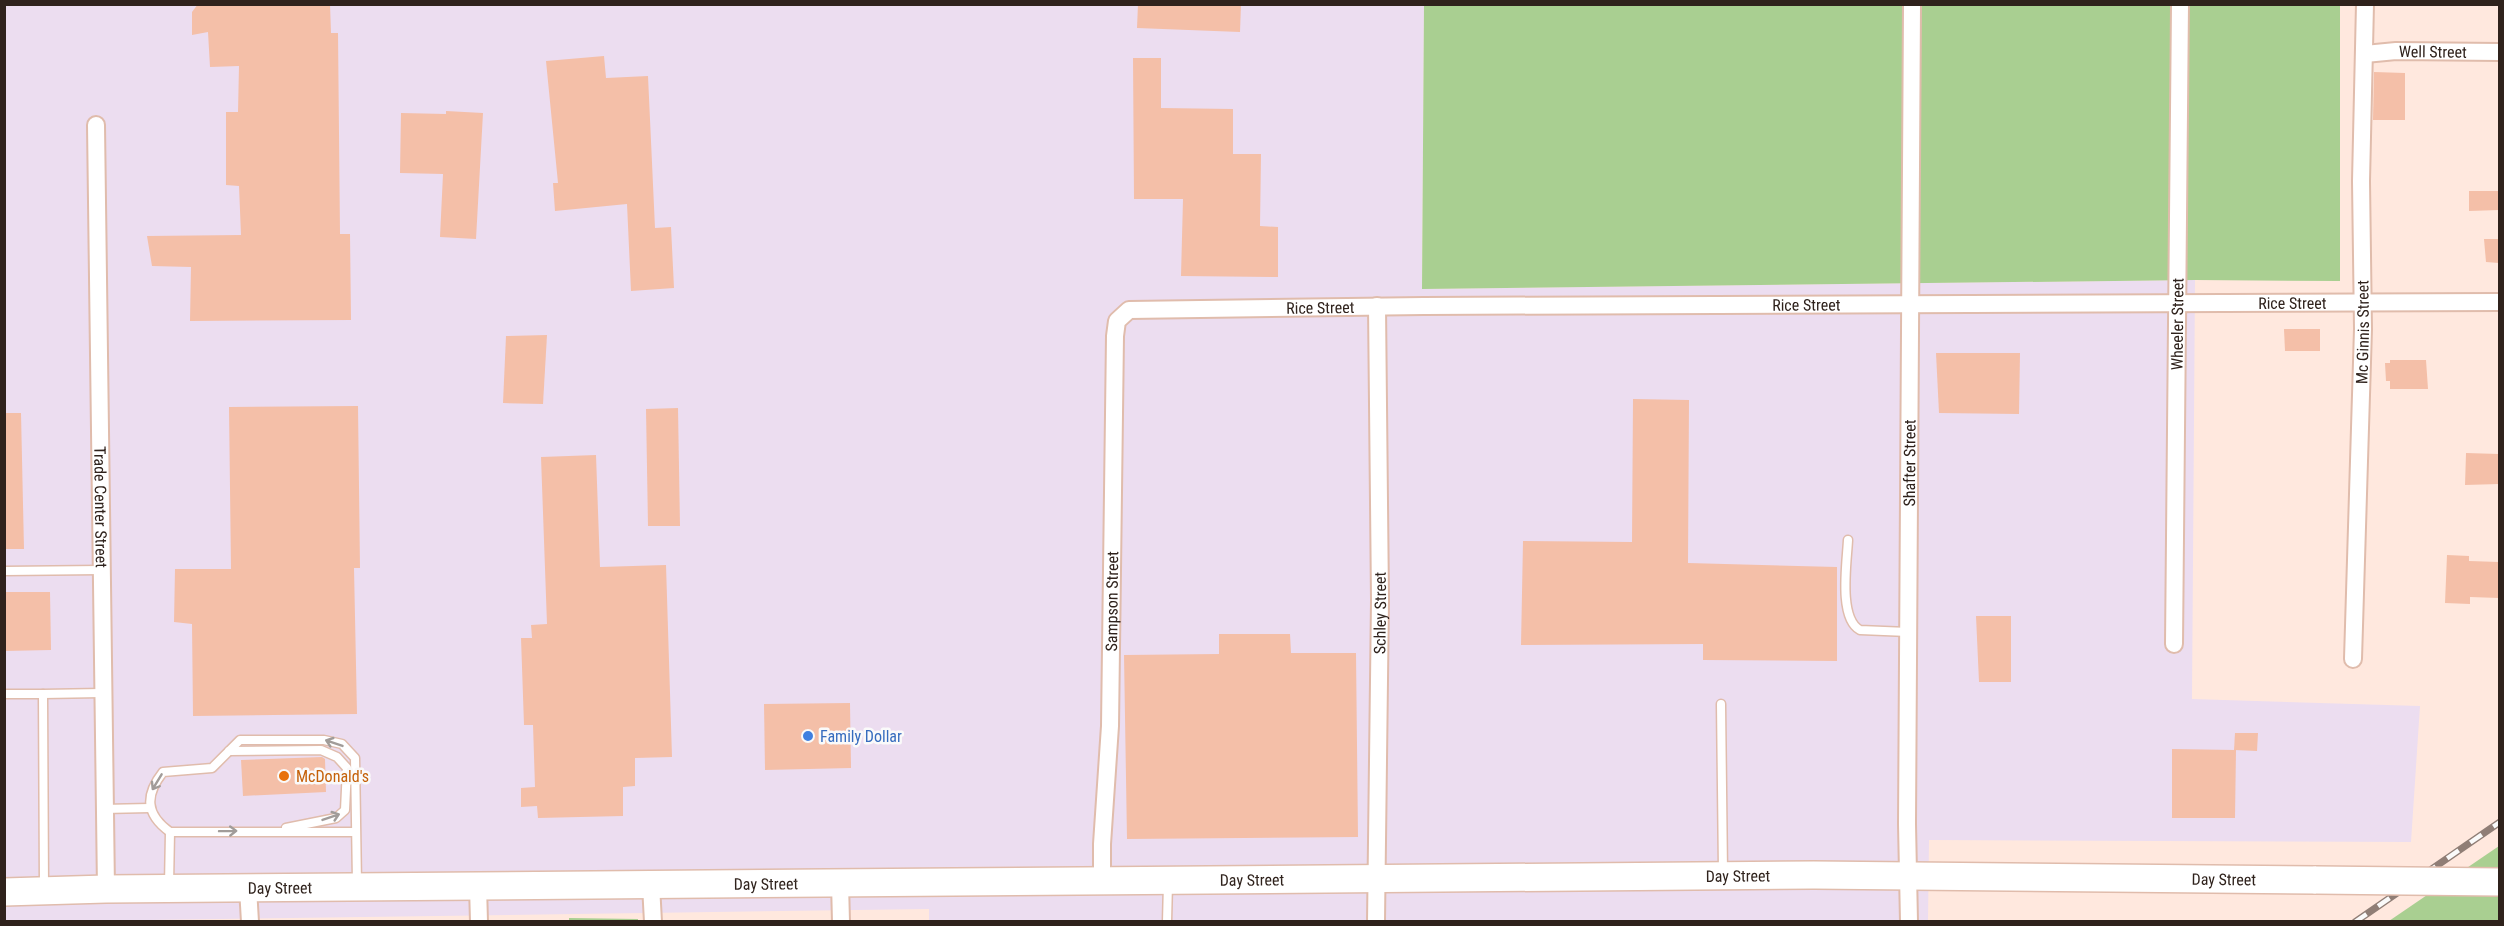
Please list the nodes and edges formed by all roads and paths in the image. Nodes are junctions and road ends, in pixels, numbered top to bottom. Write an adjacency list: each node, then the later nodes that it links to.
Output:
1 (1912, 4): 9 (street, Shafter Street)
2 (2180, 4): 10 (street, Wheeler Street)
3 (2365, 4): 5 (street, Mc Ginnis Street)
4 (2499, 52): 5 (street, Well Street)
5 (2365, 54): 7 (street, Mc Ginnis Street)
6 (96, 125): 14 (street, Trade Center Street)
7 (2362, 302): 8 (street, Rice Street); 10 (street, Rice Street); 18 (street, Mc Ginnis Street)
8 (2499, 302)
9 (1911, 303): 10 (street, Rice Street); 11 (street, Rice Street); 16 (street, Shafter Street)
10 (2178, 303): 17 (street, Wheeler Street)
11 (1377, 306): 12 (street, Rice Street); 31 (street, Schley Street)
12 (1117, 321): 33 (street, Sampson Street)
13 (1848, 540): 16 (lane)
14 (101, 570): 15 (lane); 19 (street, Trade Center Street)
15 (4, 571)
16 (1908, 632): 30 (street, Shafter Street)
17 (2174, 644)
18 (2353, 659)
19 (102, 693): 21 (lane); 25 (street, Trade Center Street)
20 (4, 694): 21 (lane)
21 (43, 694): 42 (lane)
22 (1721, 704): 29 (lane)
23 (229, 751): 24 (lane, one-way to 24); 26 (lane, one-way to 23); 28 (lane, one-way to 23)
24 (150, 808): 25 (lane); 27 (lane)
25 (103, 809): 40 (street, Trade Center Street)
26 (274, 831): 27 (lane, one-way to 26); 28 (lane)
27 (170, 832): 41 (lane)
28 (356, 832): 38 (lane)
29 (1723, 876): 30 (main road, Day Street); 31 (main road, Day Street)
30 (1909, 876): 34 (main road, Day Street, bridge); 50 (street, Shafter Street)
31 (1377, 879): 32 (main road, Day Street); 49 (street, Schley Street)
32 (1168, 880): 33 (main road, Day Street); 48 (lane)
33 (1102, 881): 35 (main road, Day Street)
34 (2499, 882)
35 (840, 883): 36 (main road, Day Street); 47 (street)
36 (651, 885): 37 (main road, Day Street); 46 (street)
37 (478, 886): 38 (main road, Day Street); 45 (street)
38 (357, 887): 39 (main road, Day Street)
39 (248, 888): 41 (main road, Day Street); 44 (street)
40 (106, 889): 41 (main road, Day Street); 42 (main road, Day Street)
41 (169, 889)
42 (44, 891): 43 (main road, Day Street)
43 (4, 892)
44 (250, 921)
45 (479, 921)
46 (652, 921)
47 (842, 921)
48 (1167, 921)
49 (1376, 921)
50 (1909, 921)

